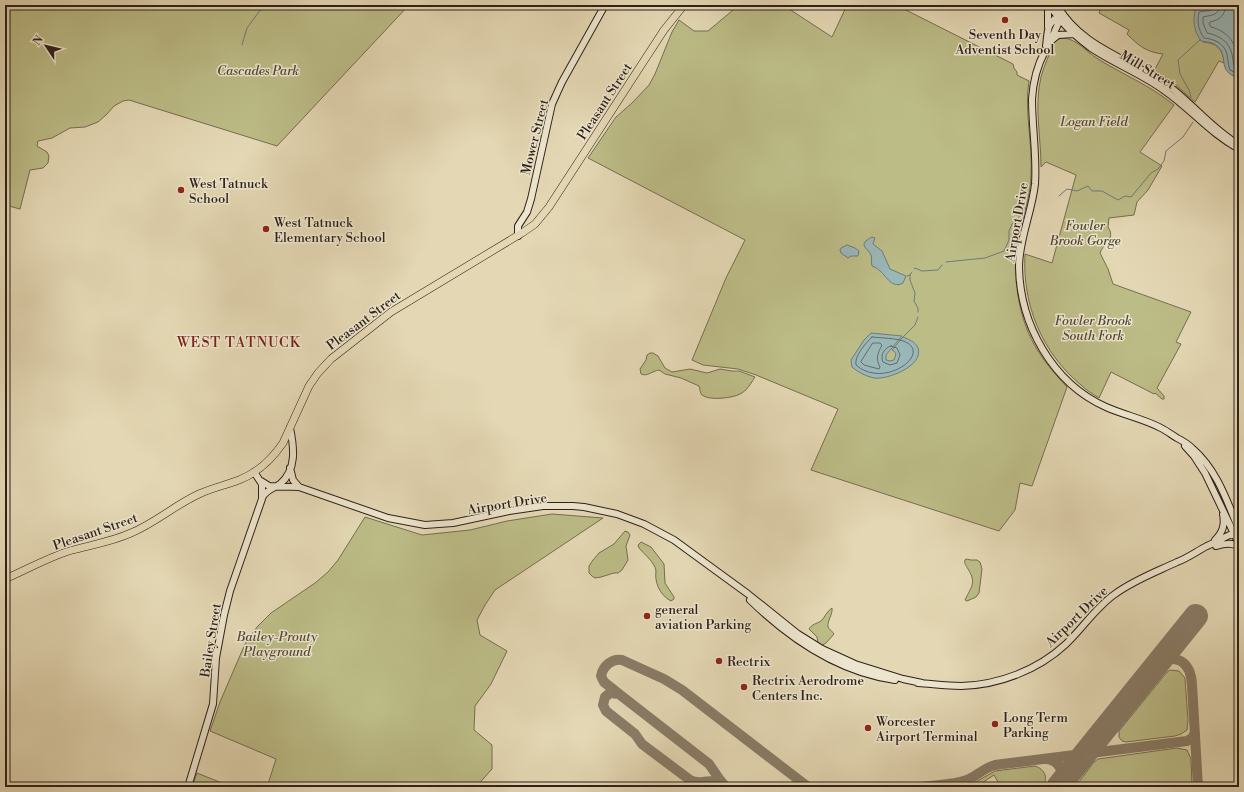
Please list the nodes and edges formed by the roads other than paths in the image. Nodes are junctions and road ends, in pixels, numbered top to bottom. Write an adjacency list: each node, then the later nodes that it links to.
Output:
1 (605, 5): 12 (main road, Mower Street)
2 (684, 5): 12 (main road, Pleasant Street)
3 (1048, 5): 5 (main road, Mill Street); 6 (main road, Airport Drive)
4 (1057, 5): 5 (main road, Mill Street)
5 (1060, 17): 6 (main road); 7 (main road, Mill Street); 8 (main road, Airport Drive); 10 (main road, Mill Street)
6 (1048, 28): 9 (main road, Airport Drive)
7 (1074, 34): 8 (main road); 11 (main road, Mill Street)
8 (1051, 41): 9 (main road, Airport Drive)
9 (1045, 52): 14 (main road, Airport Drive)
10 (1239, 145)
11 (1239, 149)
12 (518, 236): 13 (main road, Pleasant Street)
13 (290, 428): 15 (main road, Pleasant Street); 16 (main road)
14 (1177, 438): 23 (main road, Airport Drive); 24 (main road, Airport Drive)
15 (283, 443): 16 (main road); 18 (main road, Pleasant Street)
16 (293, 452): 17 (main road)
17 (290, 468): 20 (main road); 21 (main road)
18 (254, 472): 19 (main road); 29 (main road, Pleasant Street)
19 (261, 481): 20 (main road, Airport Drive); 22 (main road, Bailey Street)
20 (275, 486): 21 (main road, Airport Drive); 22 (main road, Bailey Street)
21 (299, 487): 28 (main road, Airport Drive)
22 (262, 498): 30 (main road, Bailey Street)
23 (1218, 502): 24 (main road, Airport Drive); 27 (main road, Airport Drive)
24 (1237, 533): 25 (main road, Airport Drive); 26 (main road); 27 (main road, Airport Drive)
25 (1216, 546): 26 (main road); 28 (main road, Airport Drive)
26 (1239, 546)
27 (1205, 547): 28 (main road, Airport Drive)
28 (1195, 554)
29 (5, 579)
30 (188, 787)

